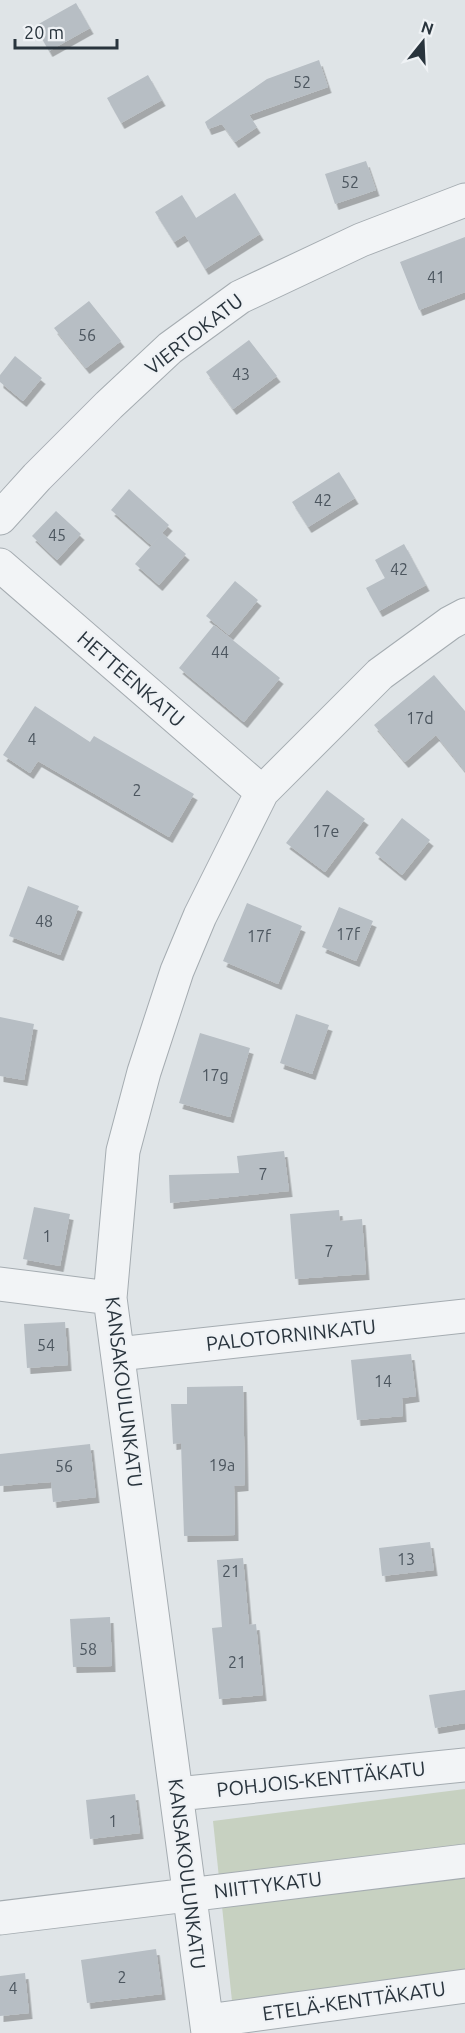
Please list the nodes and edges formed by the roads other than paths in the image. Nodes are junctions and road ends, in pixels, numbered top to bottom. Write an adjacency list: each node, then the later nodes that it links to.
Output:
1 (465, 200): 2 (street, VIERTOKATU)
2 (0, 518)
3 (0, 566): 5 (street, HETTEENKATU)
4 (465, 615): 5 (street, KANSAKOULUNKATU)
5 (262, 792): 7 (street, KANSAKOULUNKATU)
6 (0, 1284): 7 (street)
7 (110, 1298): 9 (street, KANSAKOULUNKATU)
8 (465, 1316): 9 (street, PALOTORNINKATU)
9 (118, 1354): 11 (street, KANSAKOULUNKATU)
10 (465, 1764): 11 (street, POHJOIS-KENTTÄKATU)
11 (177, 1794): 13 (street, KANSAKOULUNKATU)
12 (465, 1861): 13 (street, NIITTYKATU)
13 (189, 1895): 14 (street, NIITTYKATU); 16 (street, KANSAKOULUNKATU)
14 (0, 1918)
15 (465, 1986): 16 (street, ETELÄ-KENTTÄKATU)
16 (208, 2027)

